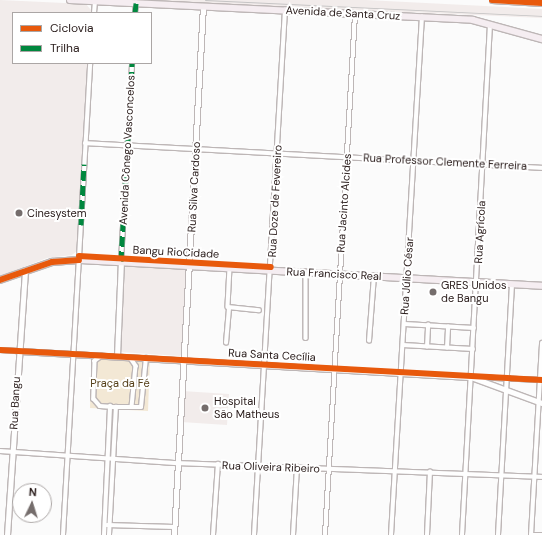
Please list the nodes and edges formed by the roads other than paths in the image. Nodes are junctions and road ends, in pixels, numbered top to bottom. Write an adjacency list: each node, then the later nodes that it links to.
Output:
1 (70, 0): 5 (main road, Avenida de Santa Cruz)
2 (492, 0): 3 (street)
3 (506, 0): 7 (street)
4 (542, 0): 7 (street)
5 (95, 1): 6 (main road, Avenida de Santa Cruz); 10 (street)
6 (136, 3): 8 (main road, Avenida de Santa Cruz); 11 (street)
7 (542, 3)
8 (203, 6): 9 (main road, Avenida de Santa Cruz); 20 (street, Rua Silva Cardoso)
9 (285, 10): 12 (main road, Avenida de Santa Cruz); 21 (street, Rua Doze de Fevereiro)
10 (94, 12)
11 (135, 12)
12 (355, 14): 13 (main road, Avenida de Santa Cruz); 22 (street, Rua Jacinto Alcides)
13 (422, 17): 14 (main road, Avenida de Santa Cruz); 23 (street, Rua Júlio César)
14 (490, 25): 15 (main road, Avenida de Santa Cruz); 24 (street, Rua Agrícola)
15 (542, 39)
16 (90, 64): 18 (street)
17 (132, 64): 19 (street, Avenida Cônego Vasconcelos)
18 (85, 143): 19 (street, Rua Professor Clemente Ferreira); 26 (street)
19 (128, 145): 20 (street, Rua Professor Clemente Ferreira); 27 (street, Avenida Cônego Vasconcelos)
20 (197, 149): 21 (street, Rua Professor Clemente Ferreira); 28 (street, Rua Silva Cardoso)
21 (278, 152): 22 (street, Rua Professor Clemente Ferreira); 31 (street, Rua Doze de Fevereiro)
22 (347, 157): 23 (street, Rua Professor Clemente Ferreira); 33 (street, Rua Jacinto Alcides)
23 (414, 161): 24 (street, Rua Professor Clemente Ferreira); 35 (street, Rua Júlio César)
24 (483, 164): 25 (street, Rua Professor Clemente Ferreira); 37 (street, Rua Agrícola)
25 (542, 168)
26 (79, 260): 27 (main road, Rua Francisco Real); 30 (main road, Rua Francisco Real); 56 (street)
27 (121, 262): 28 (main road, Rua Francisco Real); 58 (street, Avenida Cônego Vasconcelos)
28 (190, 266): 29 (main road, Rua Francisco Real); 61 (street, Rua Silva Cardoso)
29 (230, 268): 31 (main road, Rua Francisco Real); 40 (street)
30 (25, 271): 36 (main road, Rua Francisco Real); 55 (street, Rua Bangu)
31 (271, 271): 32 (main road, Rua Francisco Real); 62 (street, Rua Doze de Fevereiro)
32 (306, 273): 33 (main road, Rua Francisco Real); 46 (street)
33 (339, 274): 34 (main road, Rua Francisco Real); 63 (street, Rua Jacinto Alcides)
34 (374, 276): 35 (main road, Rua Francisco Real); 47 (street)
35 (407, 278): 37 (main road, Rua Francisco Real); 42 (street, Rua Júlio César)
36 (0, 280)
37 (477, 282): 38 (main road, Rua Francisco Real); 45 (street, Rua Agrícola)
38 (512, 284): 39 (main road, Rua Francisco Real); 66 (street)
39 (542, 286)
40 (229, 308): 41 (street); 48 (street)
41 (259, 310)
42 (404, 324): 43 (street); 50 (street, Rua Júlio César)
43 (428, 325): 44 (street); 51 (street)
44 (448, 327): 45 (street); 52 (street)
45 (474, 328): 53 (street, Rua Agrícola)
46 (306, 338)
47 (369, 341)
48 (226, 343)
49 (542, 343): 67 (street)
50 (403, 345): 51 (street); 64 (street, Rua Júlio César)
51 (427, 347): 52 (street)
52 (447, 348): 53 (street)
53 (473, 349): 65 (street, Rua Agrícola)
54 (0, 350): 55 (street, Rua Santa Cecília)
55 (18, 351): 56 (street, Rua Santa Cecília); 74 (street, Rua Bangu)
56 (72, 354): 57 (street, Rua Santa Cecília); 75 (street)
57 (102, 356): 58 (street, Rua Santa Cecília); 70 (street)
58 (117, 356): 59 (street, Rua Santa Cecília)
59 (130, 357): 60 (street, Rua Santa Cecília); 72 (street)
60 (146, 358): 61 (street, Rua Santa Cecília); 72 (street)
61 (185, 360): 62 (street, Rua Santa Cecília); 78 (street, Rua Silva Cardoso)
62 (264, 364): 63 (street, Rua Santa Cecília); 80 (street, Rua Doze de Fevereiro)
63 (334, 368): 64 (street, Rua Santa Cecília); 82 (street, Rua Jacinto Alcides)
64 (402, 372): 65 (street, Rua Santa Cecília); 83 (street, Rua Júlio César)
65 (471, 377): 66 (street, Rua Santa Cecília); 68 (street); 85 (street, Rua Agrícola)
66 (507, 378): 67 (street, Rua Santa Cecília); 68 (street)
67 (541, 380): 69 (street)
68 (506, 390): 69 (street); 86 (street)
69 (540, 402): 87 (street)
70 (110, 406): 71 (street); 76 (street)
71 (116, 407): 72 (street); 77 (street)
72 (132, 407)
73 (0, 451): 74 (street, Rua Oliveira Ribeiro)
74 (12, 453): 75 (street, Rua Oliveira Ribeiro); 92 (street, Rua Bangu)
75 (68, 457): 76 (street, Rua Oliveira Ribeiro); 93 (street)
76 (108, 459): 77 (street, Rua Oliveira Ribeiro); 89 (street)
77 (113, 460): 78 (street, Rua Oliveira Ribeiro); 90 (street)
78 (178, 463): 79 (street, Rua Oliveira Ribeiro); 91 (street, Rua Silva Cardoso)
79 (218, 464): 80 (street, Rua Oliveira Ribeiro); 97 (street)
80 (259, 466): 81 (street, Rua Oliveira Ribeiro); 98 (street, Rua Doze de Fevereiro)
81 (297, 467): 82 (street, Rua Oliveira Ribeiro); 99 (street)
82 (329, 469): 83 (street, Rua Oliveira Ribeiro); 100 (street, Rua Jacinto Alcides)
83 (395, 472): 84 (street, Rua Oliveira Ribeiro); 101 (street, Rua Júlio César)
84 (430, 472): 85 (street, Rua Oliveira Ribeiro); 102 (street)
85 (465, 473): 86 (street, Rua Oliveira Ribeiro); 103 (street, Rua Agrícola)
86 (501, 475): 87 (street, Rua Oliveira Ribeiro); 104 (street)
87 (533, 477): 88 (street, Rua Oliveira Ribeiro); 105 (street)
88 (542, 477)
89 (104, 525): 90 (street); 94 (street)
90 (109, 525): 91 (street); 95 (street)
91 (174, 527): 96 (street, Rua Silva Cardoso)
92 (7, 535)
93 (63, 535)
94 (104, 535)
95 (109, 535)
96 (174, 535)
97 (213, 535)
98 (254, 535)
99 (293, 535)
100 (325, 535)
101 (391, 535)
102 (427, 535)
103 (462, 535)
104 (498, 535)
105 (531, 535): 106 (street)
106 (542, 535)

